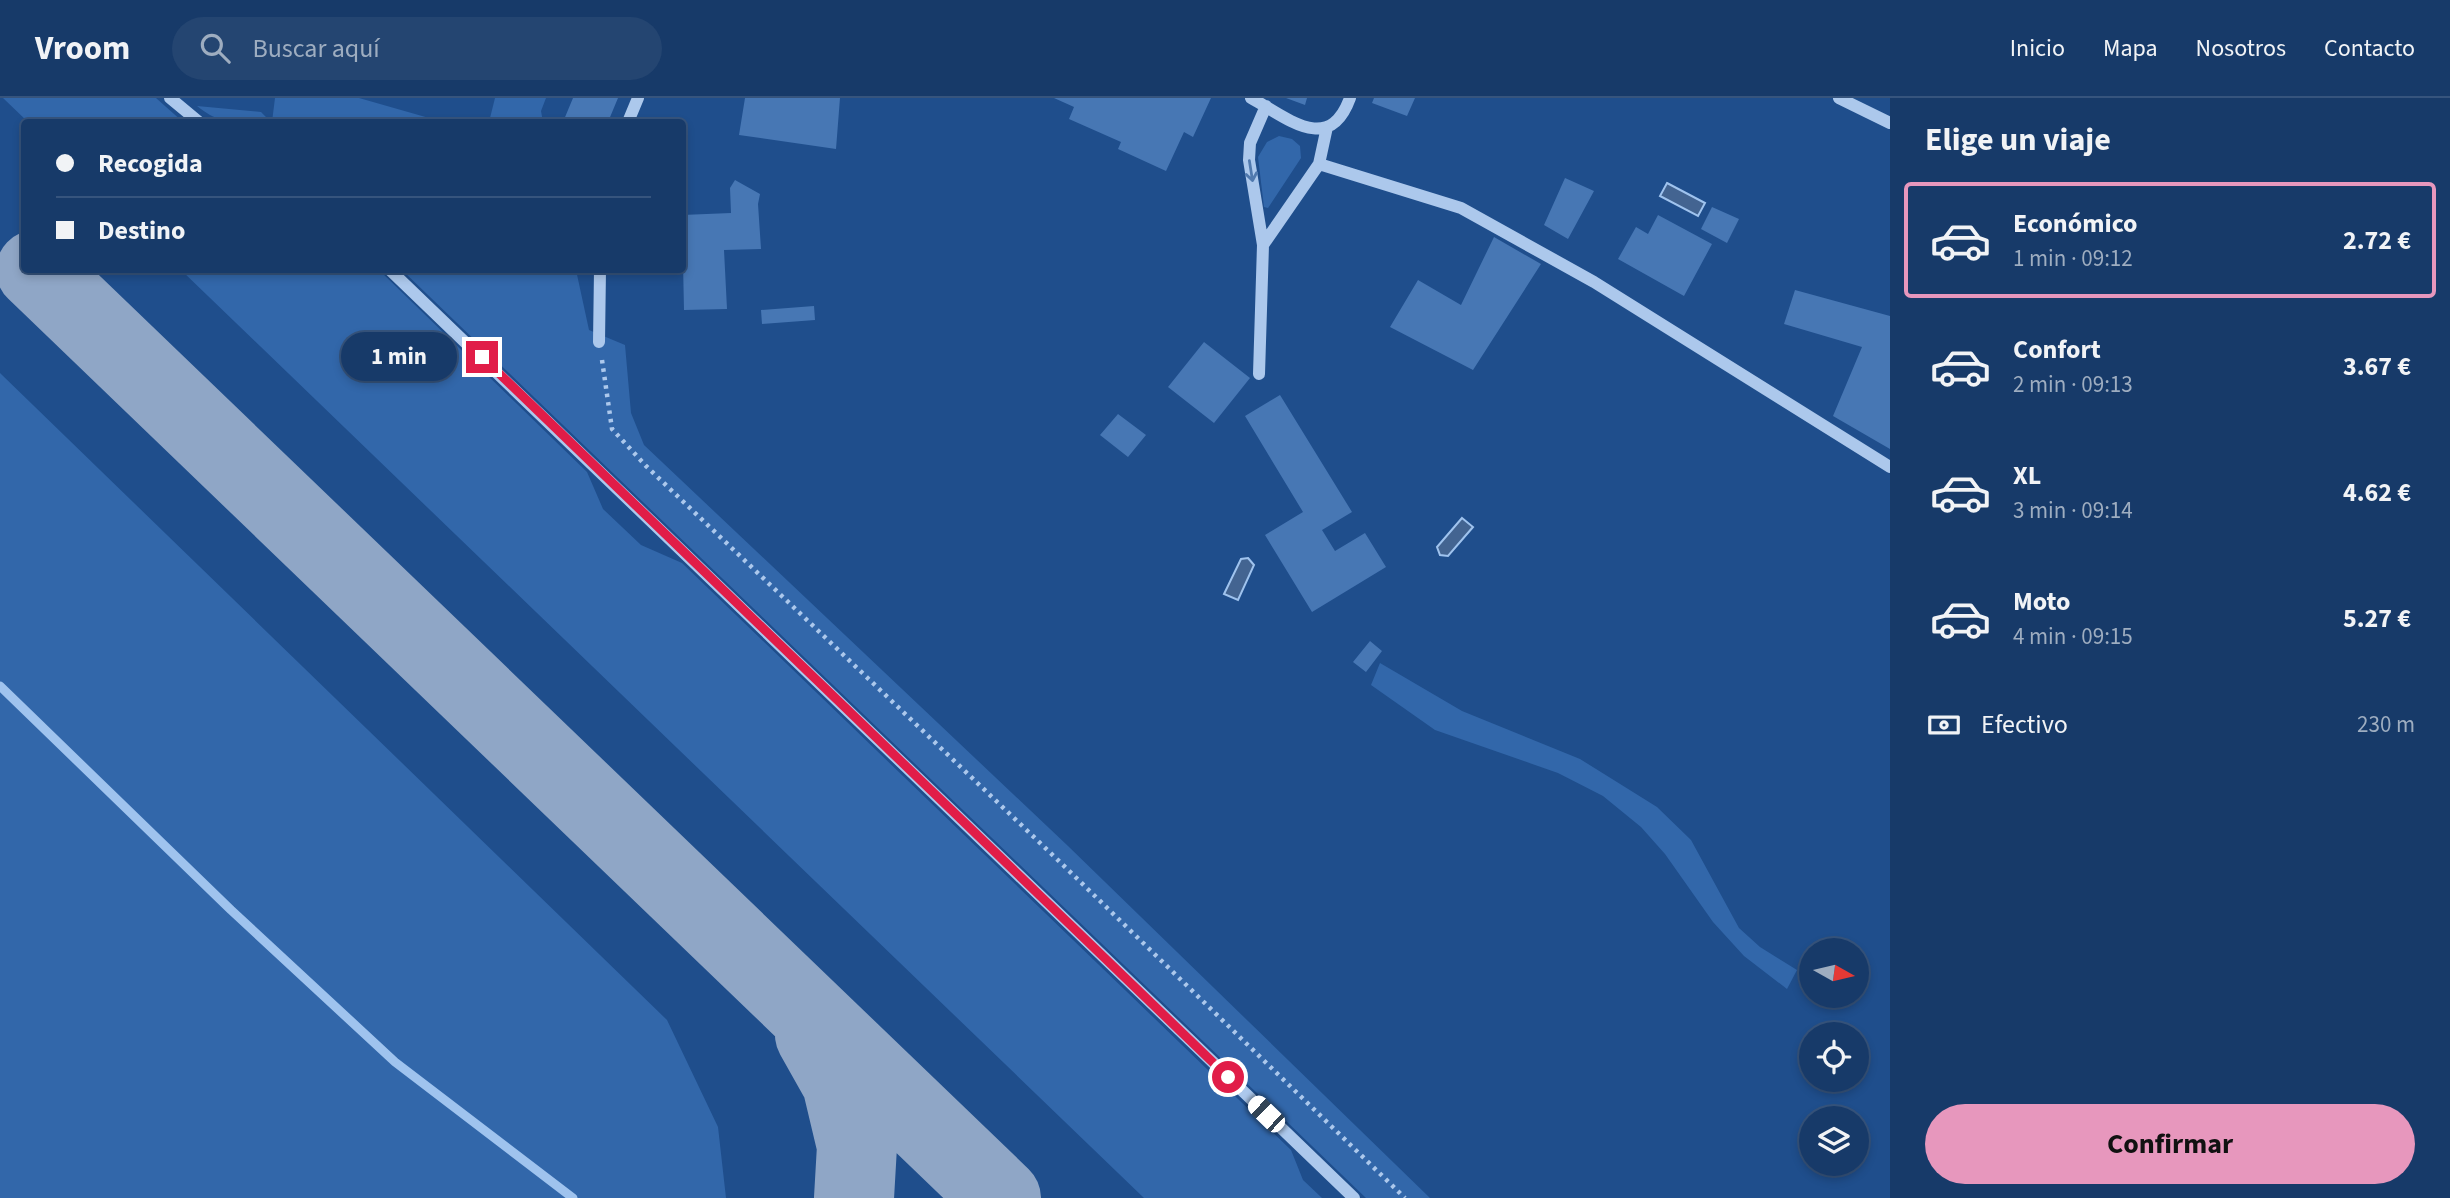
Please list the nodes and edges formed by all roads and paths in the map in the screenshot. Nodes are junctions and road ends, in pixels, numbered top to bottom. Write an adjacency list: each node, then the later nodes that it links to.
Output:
1 (170, 98): 7 (street)
2 (638, 98): 8 (street)
3 (1251, 98): 6 (street)
4 (1350, 98): 10 (street)
5 (1839, 98): 9 (street)
6 (1266, 106): 10 (street); 12 (street, one-way to 12)
7 (195, 119)
8 (629, 119)
9 (1890, 123)
10 (1326, 127): 11 (street)
11 (1319, 164): 12 (street); 17 (street)
12 (1263, 245): 16 (street)
13 (393, 273): 18 (street)
14 (600, 273): 15 (street)
15 (599, 342): 19 (path)
16 (1259, 374)
17 (1890, 467)
18 (1354, 1198)
19 (1405, 1198)

